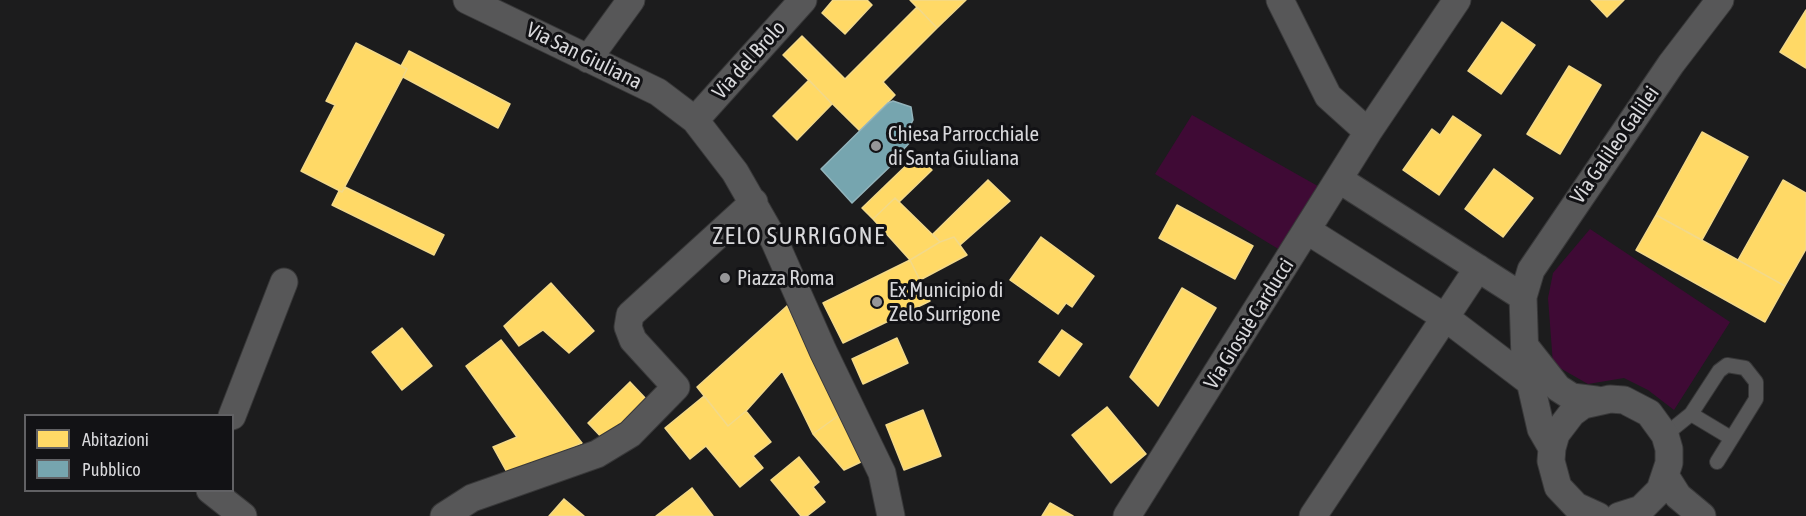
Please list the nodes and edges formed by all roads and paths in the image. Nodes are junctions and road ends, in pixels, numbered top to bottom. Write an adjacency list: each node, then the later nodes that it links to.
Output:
1 (467, 0): 7 (street, Via San Giuliana)
2 (631, 0): 8 (street)
3 (803, 0): 9 (street, Via del Brolo)
4 (1280, 0): 10 (street)
5 (1457, 0): 10 (street, Via Giosuè Carducci)
6 (1720, 0): 16 (street, Via Galileo Galilei)
7 (504, 8): 8 (street, Via San Giuliana)
8 (588, 59): 9 (street, Via San Giuliana)
9 (695, 120): 12 (street)
10 (1368, 132): 11 (street, Via Giosuè Carducci)
11 (1340, 180): 13 (street, Via Giosuè Carducci); 14 (street)
12 (754, 202): 32 (street); 33 (street)
13 (1308, 231): 17 (street); 34 (street, Via Giosuè Carducci)
14 (1478, 268): 16 (street); 17 (street)
15 (284, 282): 22 (street)
16 (1522, 297): 19 (street, Via Galileo Galilei)
17 (1446, 318): 18 (street); 35 (street)
18 (1476, 339): 19 (street); 20 (street)
19 (1525, 340): 20 (street, Via Galileo Galilei); 21 (street)
20 (1530, 382): 26 (street, Via Galileo Galilei)
21 (1596, 400): 24 (street); 26 (street)
22 (233, 414)
23 (1691, 414): 24 (lane); 25 (lane); 25 (lane)
24 (1665, 435): 28 (street)
25 (1731, 438): 27 (lane)
26 (1552, 448): 30 (street)
27 (1717, 462)
28 (1666, 477): 36 (street); 37 (street)
29 (213, 492): 31 (street)
30 (1581, 513)
31 (243, 516)
32 (444, 516)
33 (891, 516)
34 (1127, 516)
35 (1312, 516)
36 (1619, 516)
37 (1702, 516)

